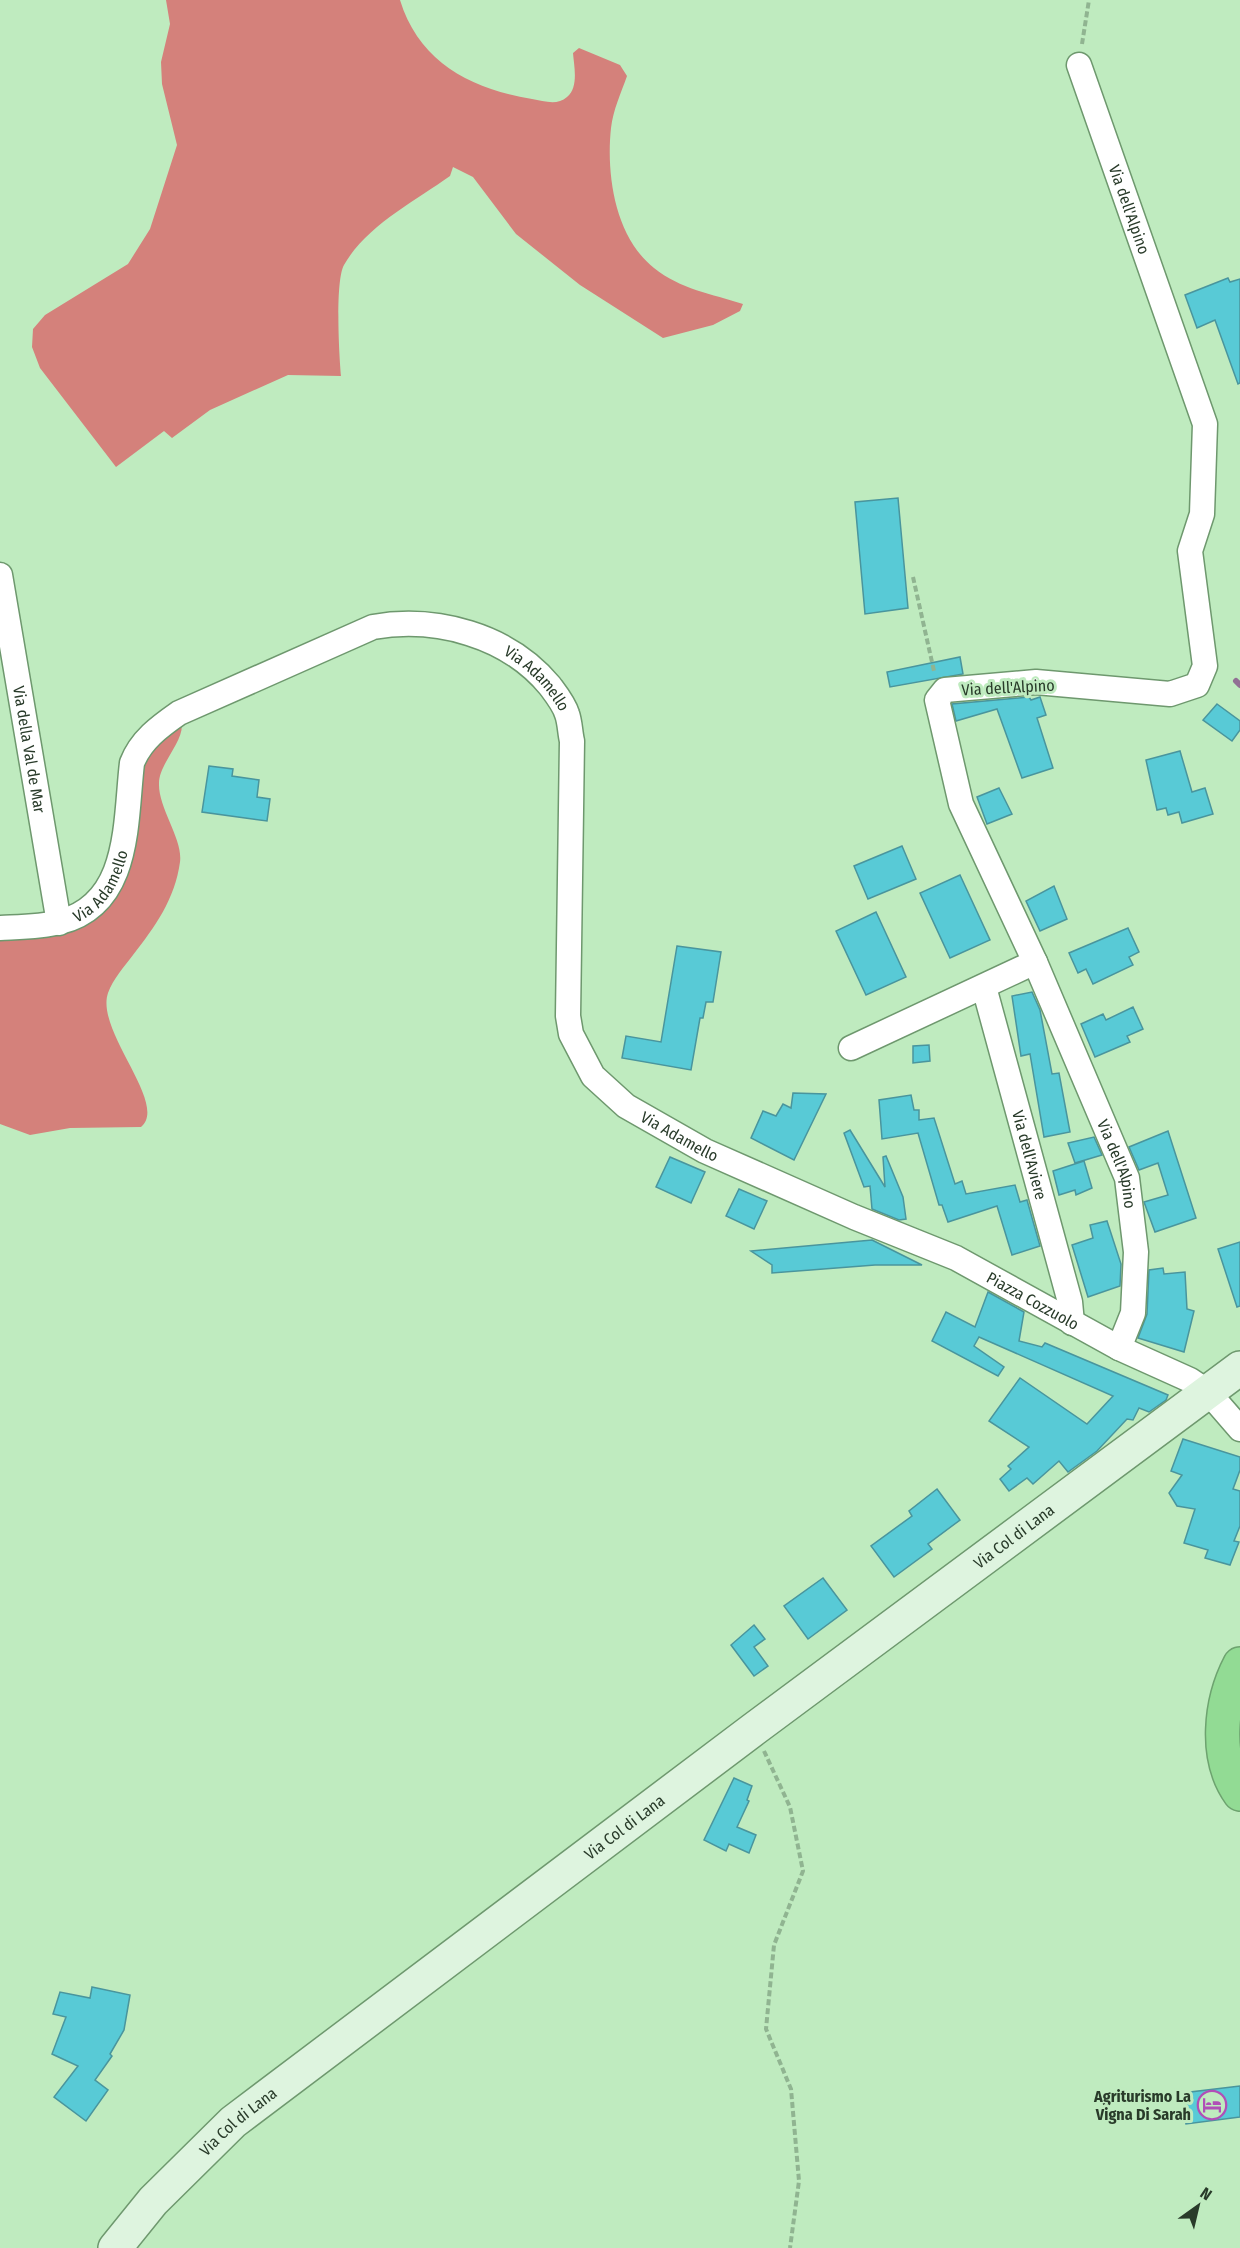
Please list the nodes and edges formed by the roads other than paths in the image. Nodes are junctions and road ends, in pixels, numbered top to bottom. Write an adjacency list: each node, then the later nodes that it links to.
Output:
1 (1079, 65): 5 (street, Via dell'Alpino)
2 (0, 575): 3 (street, Via della Val de Mar)
3 (59, 923): 4 (street, Via Adamello); 8 (street, Via Adamello)
4 (0, 928)
5 (1035, 962): 6 (street); 10 (street, Via dell'Alpino)
6 (984, 987): 7 (street); 9 (street, Via dell'Aviere)
7 (851, 1048)
8 (854, 1217): 9 (street, Piazza Cozzuolo)
9 (1072, 1323): 10 (street, Piazza Cozzuolo)
10 (1119, 1348): 12 (street, Piazza Cozzuolo)
11 (1240, 1368): 12 (main road)
12 (1208, 1392): 13 (street, Piazza Cozzuolo); 16 (main road, Via Col di Lana)
13 (1240, 1429)
14 (1240, 1664): 15 (highway)
15 (1240, 1794)
16 (116, 2248)

